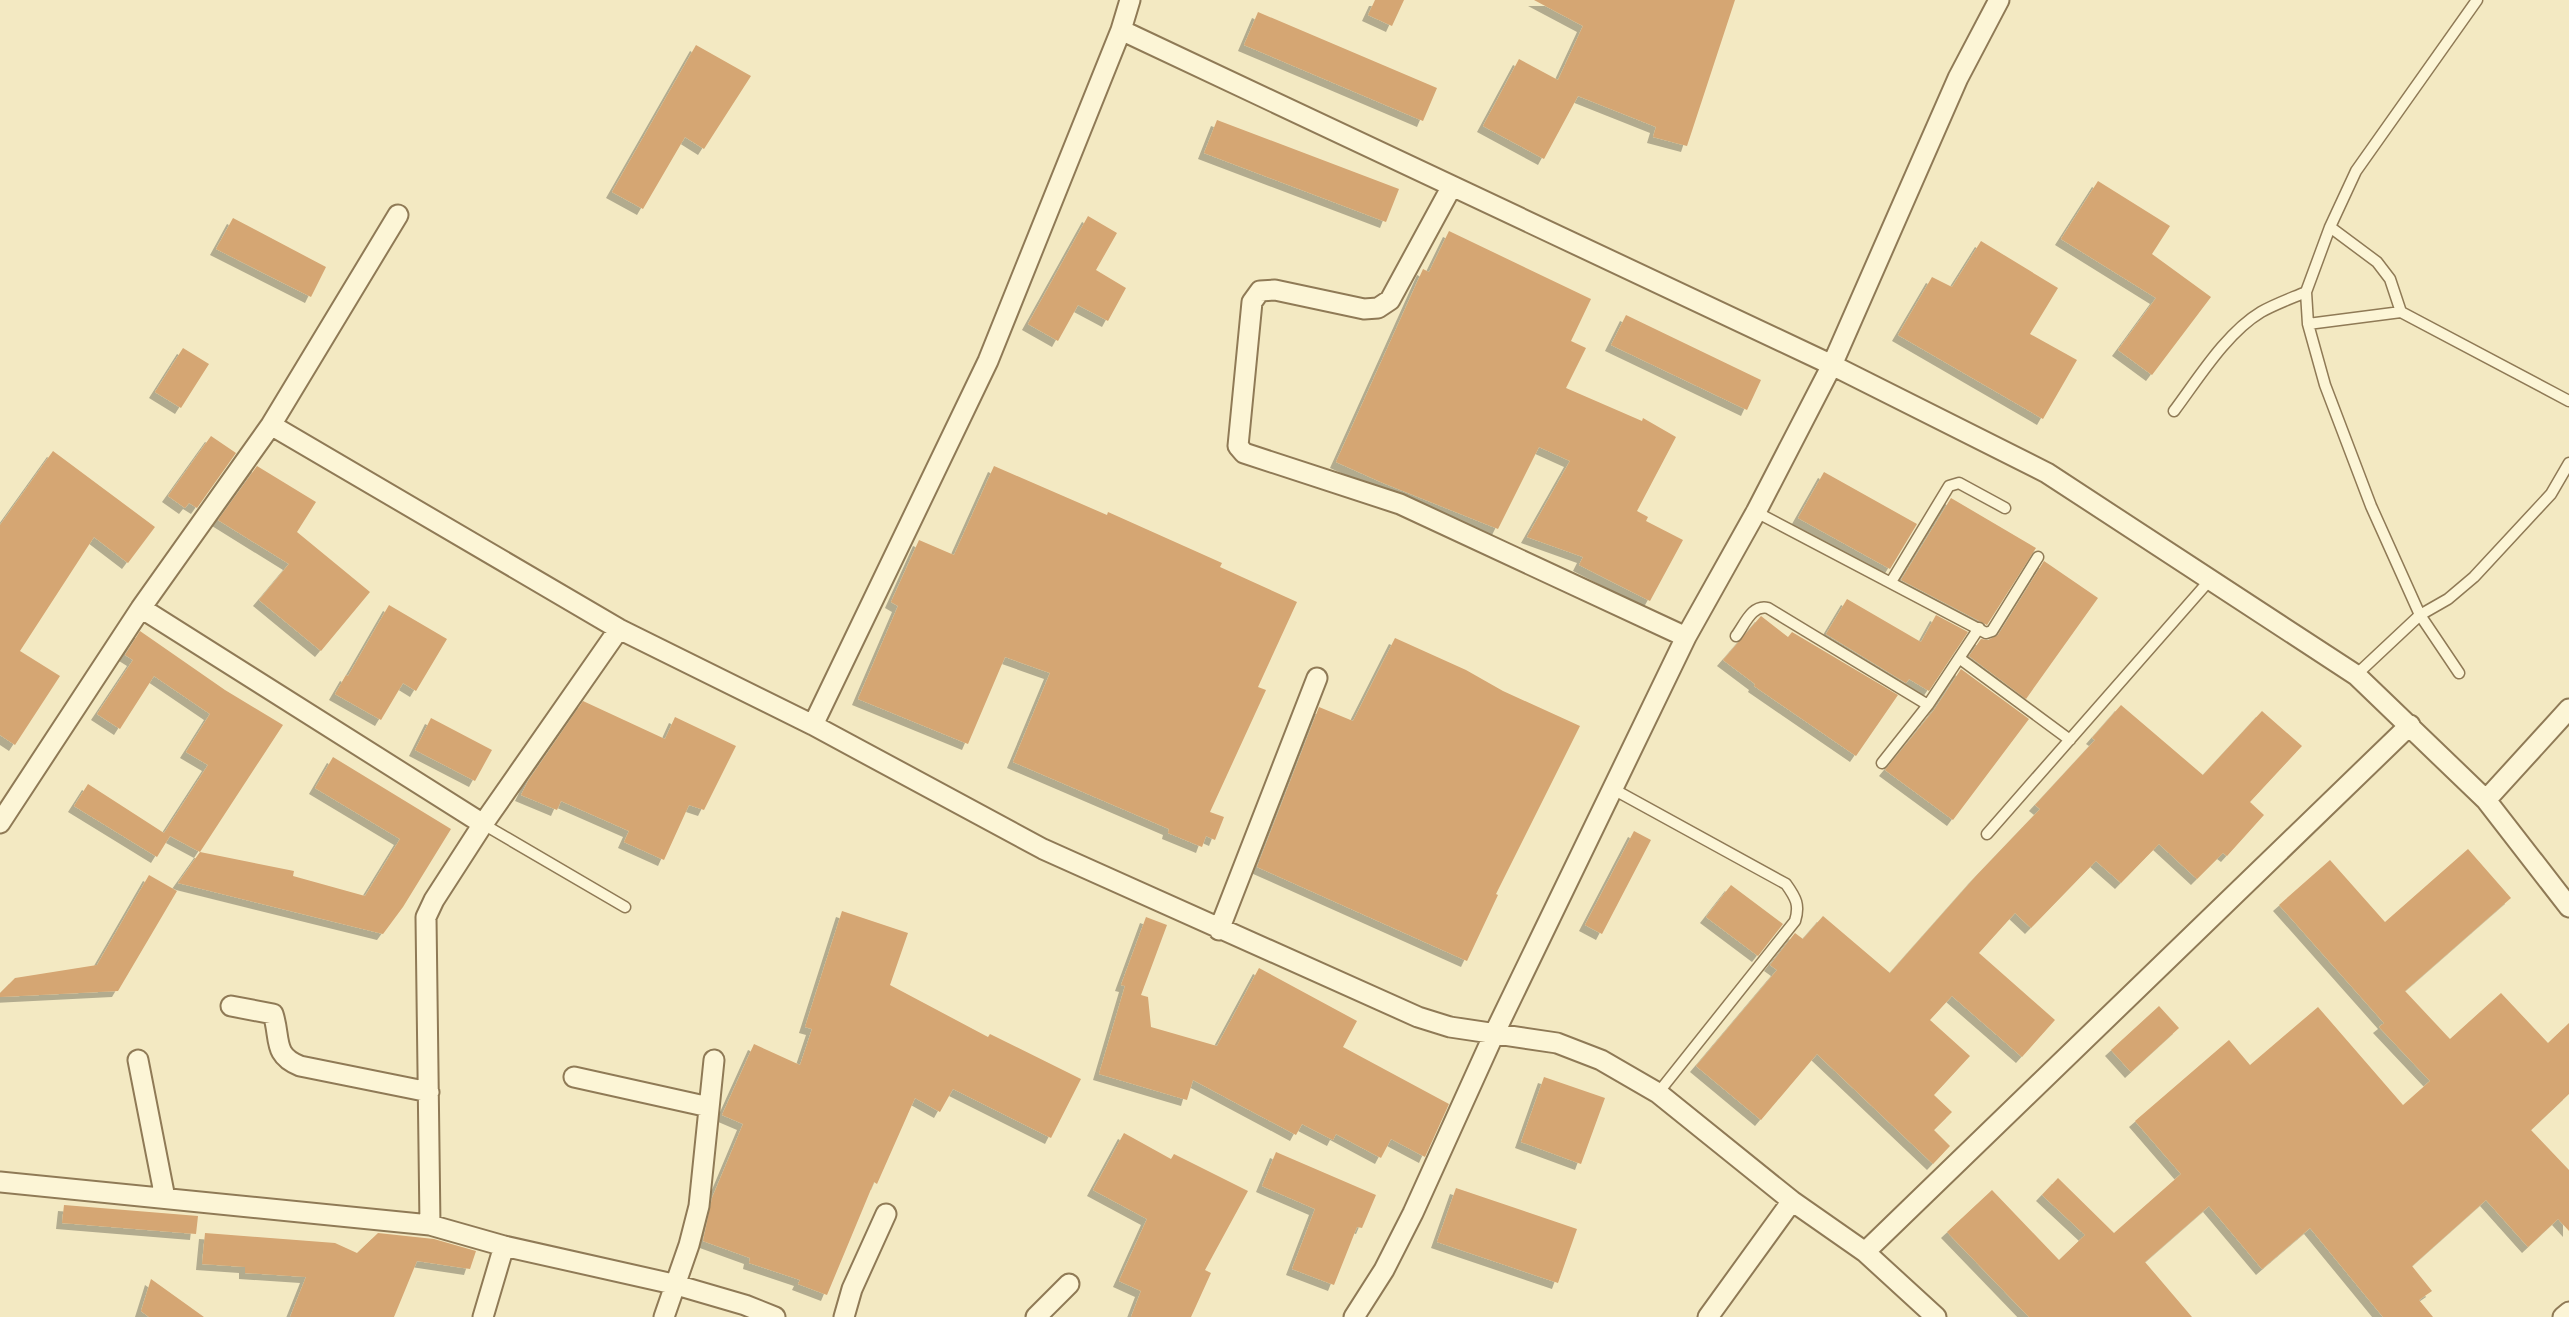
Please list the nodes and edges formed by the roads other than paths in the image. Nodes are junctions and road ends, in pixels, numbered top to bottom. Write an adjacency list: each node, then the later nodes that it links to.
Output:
1 (1130, 0): 4 (street)
2 (1999, 0): 11 (street)
3 (2477, 0): 7 (lane)
4 (1122, 30): 5 (street); 33 (street)
5 (1451, 186): 11 (street); 26 (street)
6 (398, 215): 14 (street)
7 (2330, 227): 8 (lane); 9 (lane)
8 (2306, 292): 10 (lane); 13 (lane)
9 (2401, 312): 10 (lane); 12 (lane)
10 (2308, 324): 22 (lane)
11 (1832, 365): 17 (street); 19 (street)
12 (2569, 401)
13 (2174, 411)
14 (271, 425): 21 (street); 24 (street)
15 (2569, 463): 22 (lane)
16 (2005, 508): 20 (lane)
17 (1756, 512): 20 (lane); 26 (street)
18 (2038, 557): 23 (lane)
19 (2209, 581): 29 (street); 35 (lane)
20 (1891, 582): 23 (lane)
21 (141, 608): 39 (street); 40 (street)
22 (2420, 615): 28 (lane); 29 (lane)
23 (1979, 628): 27 (lane)
24 (619, 629): 33 (street); 40 (street)
25 (1736, 636): 31 (lane)
26 (1686, 637): 37 (street)
27 (1959, 658): 31 (lane); 35 (lane)
28 (2459, 673)
29 (2356, 675): 34 (street)
30 (1317, 678): 44 (street)
31 (1928, 705): 36 (lane)
32 (2569, 709): 38 (street)
33 (813, 725): 44 (street)
34 (2410, 725): 38 (street); 59 (street)
35 (2070, 740): 41 (lane)
36 (1882, 763)
37 (1613, 789): 46 (street); 51 (lane)
38 (2486, 800): 43 (street)
39 (0, 823)
40 (483, 824): 42 (lane); 50 (street)
41 (1987, 834)
42 (625, 907)
43 (2569, 907)
44 (1219, 930): 46 (street)
45 (231, 1006): 50 (street)
46 (1495, 1032): 51 (street); 68 (street)
47 (138, 1060): 54 (street)
48 (714, 1060): 52 (street)
49 (573, 1077): 52 (street)
50 (429, 1091): 57 (street)
51 (1658, 1093): 55 (street)
52 (709, 1107): 60 (street)
53 (0, 1182): 54 (street)
54 (165, 1198): 57 (street)
55 (1792, 1201): 59 (street); 69 (street)
56 (886, 1214): 66 (street)
57 (430, 1225): 58 (street)
58 (504, 1245): 60 (street); 63 (street)
59 (1865, 1252): 70 (street)
60 (673, 1284): 64 (street); 65 (street)
61 (1069, 1284): 67 (street)
62 (2569, 1312): 71 (street)
63 (483, 1317)
64 (664, 1317)
65 (775, 1317)
66 (844, 1317)
67 (1036, 1317)
68 (1354, 1317)
69 (1708, 1317)
70 (1936, 1317)
71 (2563, 1317)

